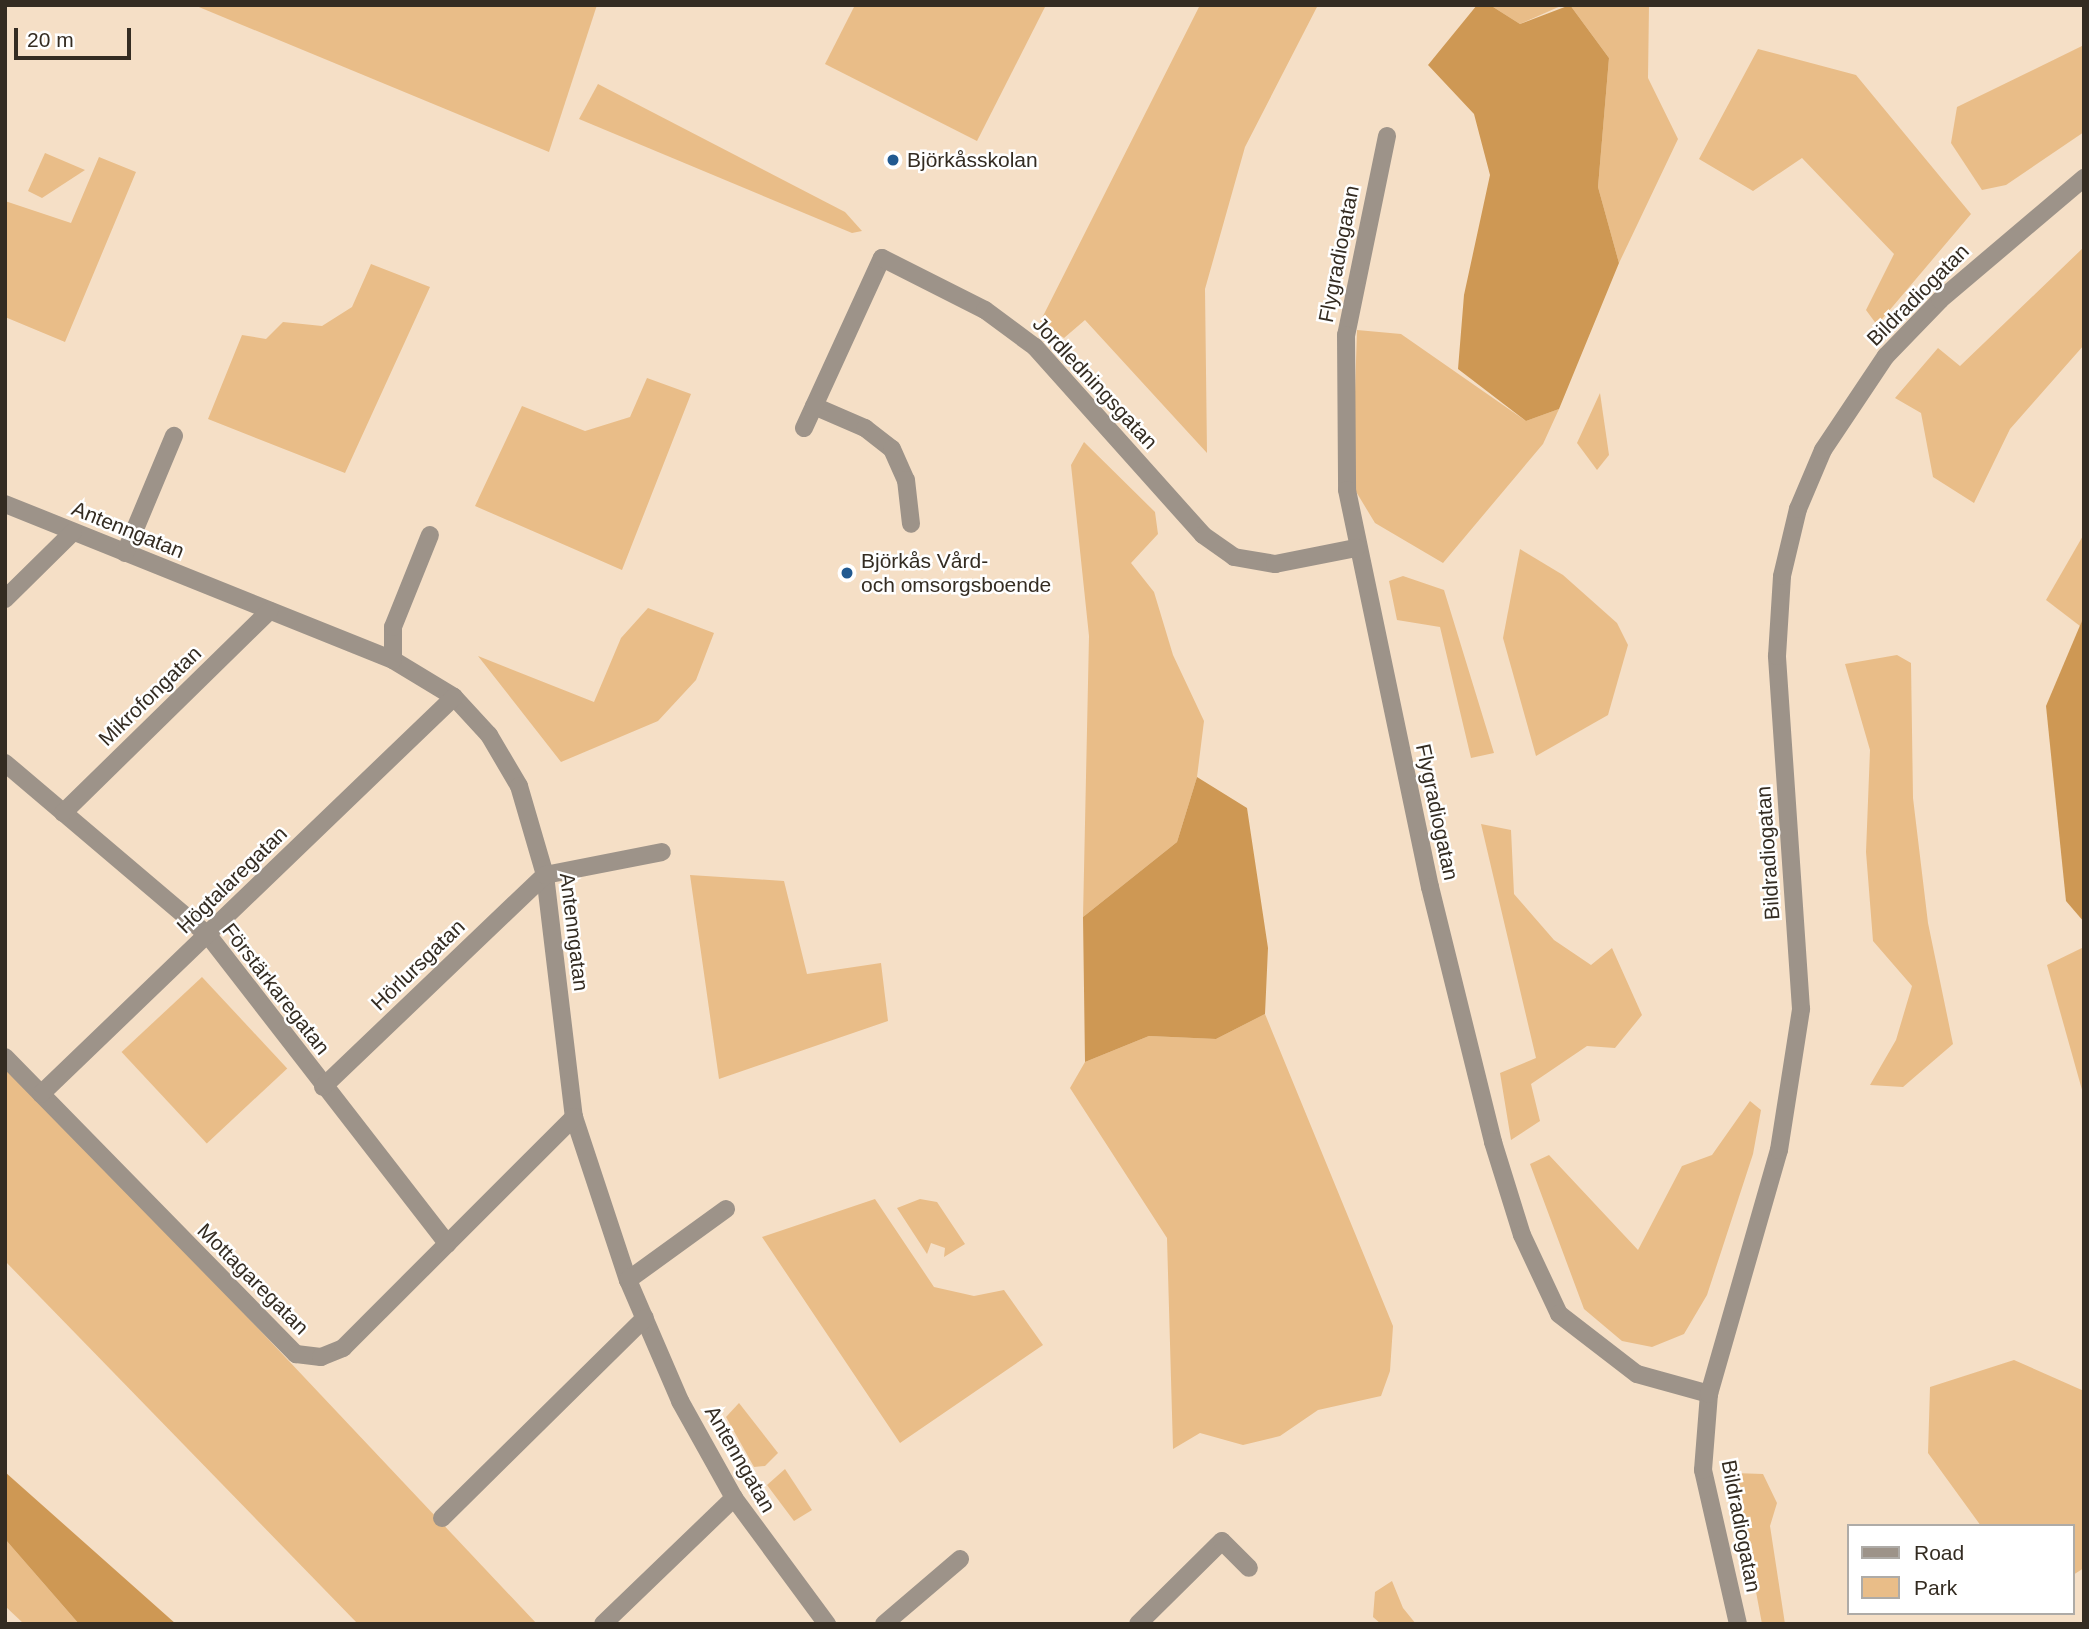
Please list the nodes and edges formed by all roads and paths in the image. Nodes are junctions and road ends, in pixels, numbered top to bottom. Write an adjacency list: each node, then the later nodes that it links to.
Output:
1 (1387, 136): 10 (street, Flygradiogatan)
2 (2084, 178): 29 (street, Bildradiogatan)
3 (814, 406): 4 (street, Jordledningsgatan); 7 (street); 10 (street, Jordledningsgatan)
4 (804, 428)
5 (174, 436): 11 (street)
6 (5, 504): 8 (street, Antenngatan)
7 (911, 524)
8 (73, 532): 11 (street, Antenngatan); 12 (street)
9 (430, 535): 14 (street)
10 (1356, 548): 29 (street, Flygradiogatan)
11 (125, 553): 13 (street, Antenngatan)
12 (5, 599)
13 (269, 611): 14 (street, Antenngatan); 17 (street, Mikrofongatan)
14 (393, 660): 15 (street, Antenngatan)
15 (454, 697): 19 (street, Antenngatan); 20 (street, Högtalaregatan)
16 (5, 762): 17 (street, Förstärkaregatan)
17 (63, 813): 20 (street, Förstärkaregatan)
18 (662, 852): 19 (street)
19 (545, 875): 22 (street, Hörlursgatan); 24 (street, Antenngatan)
20 (208, 936): 22 (street, Förstärkaregatan); 23 (street, Högtalaregatan)
21 (5, 1057): 23 (street, Mottagaregatan)
22 (323, 1087): 26 (street, Förstärkaregatan)
23 (41, 1094): 26 (street, Mottagaregatan)
24 (574, 1117): 26 (street, Mottagaregatan); 27 (street, Antenngatan)
25 (726, 1209): 27 (street)
26 (448, 1244)
27 (628, 1280): 28 (street, Antenngatan)
28 (645, 1318): 30 (street, Antenngatan); 31 (street)
29 (1709, 1394): 38 (street, Bildradiogatan)
30 (734, 1498): 34 (street); 35 (street, Antenngatan)
31 (442, 1518)
32 (960, 1559): 36 (street)
33 (1249, 1567): 37 (street)
34 (603, 1624)
35 (827, 1624)
36 (884, 1624)
37 (1138, 1624)
38 (1738, 1624)

